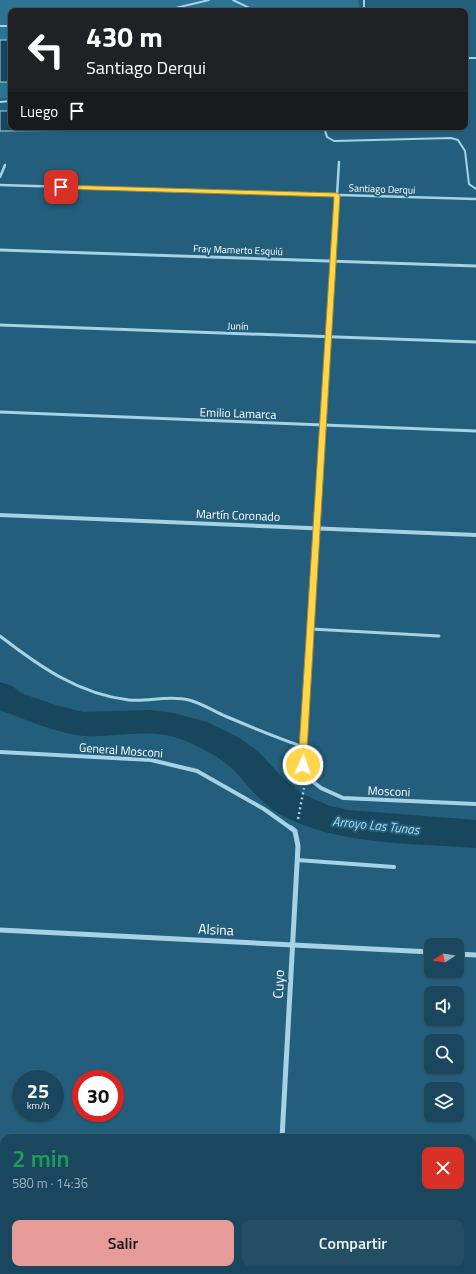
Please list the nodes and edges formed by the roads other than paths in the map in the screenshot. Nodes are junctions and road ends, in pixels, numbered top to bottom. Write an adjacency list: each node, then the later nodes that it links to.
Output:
1 (209, 0): 3 (lane)
2 (233, 0): 4 (lane)
3 (180, 8)
4 (250, 8)
5 (325, 130): 10 (lane)
6 (339, 162): 11 (street)
7 (5, 164): 8 (street)
8 (0, 177)
9 (0, 185): 11 (street, Santiago Derqui)
10 (476, 189)
11 (337, 195): 12 (street, Santiago Derqui); 14 (street)
12 (476, 199)
13 (0, 250): 14 (street, Fray Mamerto Esquiú)
14 (333, 261): 15 (street, Fray Mamerto Esquiú); 17 (street)
15 (476, 266)
16 (0, 326): 17 (street, Junín)
17 (329, 337): 18 (street, Junín); 20 (street)
18 (476, 342)
19 (0, 412): 20 (street, Emilio Lamarca)
20 (324, 425): 21 (street, Emilio Lamarca); 23 (street)
21 (476, 431)
22 (0, 515): 23 (street, Martín Coronado)
23 (317, 529): 24 (street, Martín Coronado); 25 (street)
24 (476, 536)
25 (311, 629): 27 (lane); 28 (street)
26 (0, 636): 28 (lane)
27 (439, 636)
28 (304, 747): 30 (street, Mosconi)
29 (0, 752): 31 (street, General Mosconi)
30 (476, 804)
31 (295, 831): 32 (street, Cuyo)
32 (297, 860): 33 (lane); 35 (street, Cuyo)
33 (394, 867)
34 (0, 930): 35 (street, Alsina)
35 (292, 945): 36 (street, Alsina); 39 (street, Cuyo)
36 (424, 952)
37 (464, 954): 38 (street)
38 (476, 955)
39 (282, 1134)

